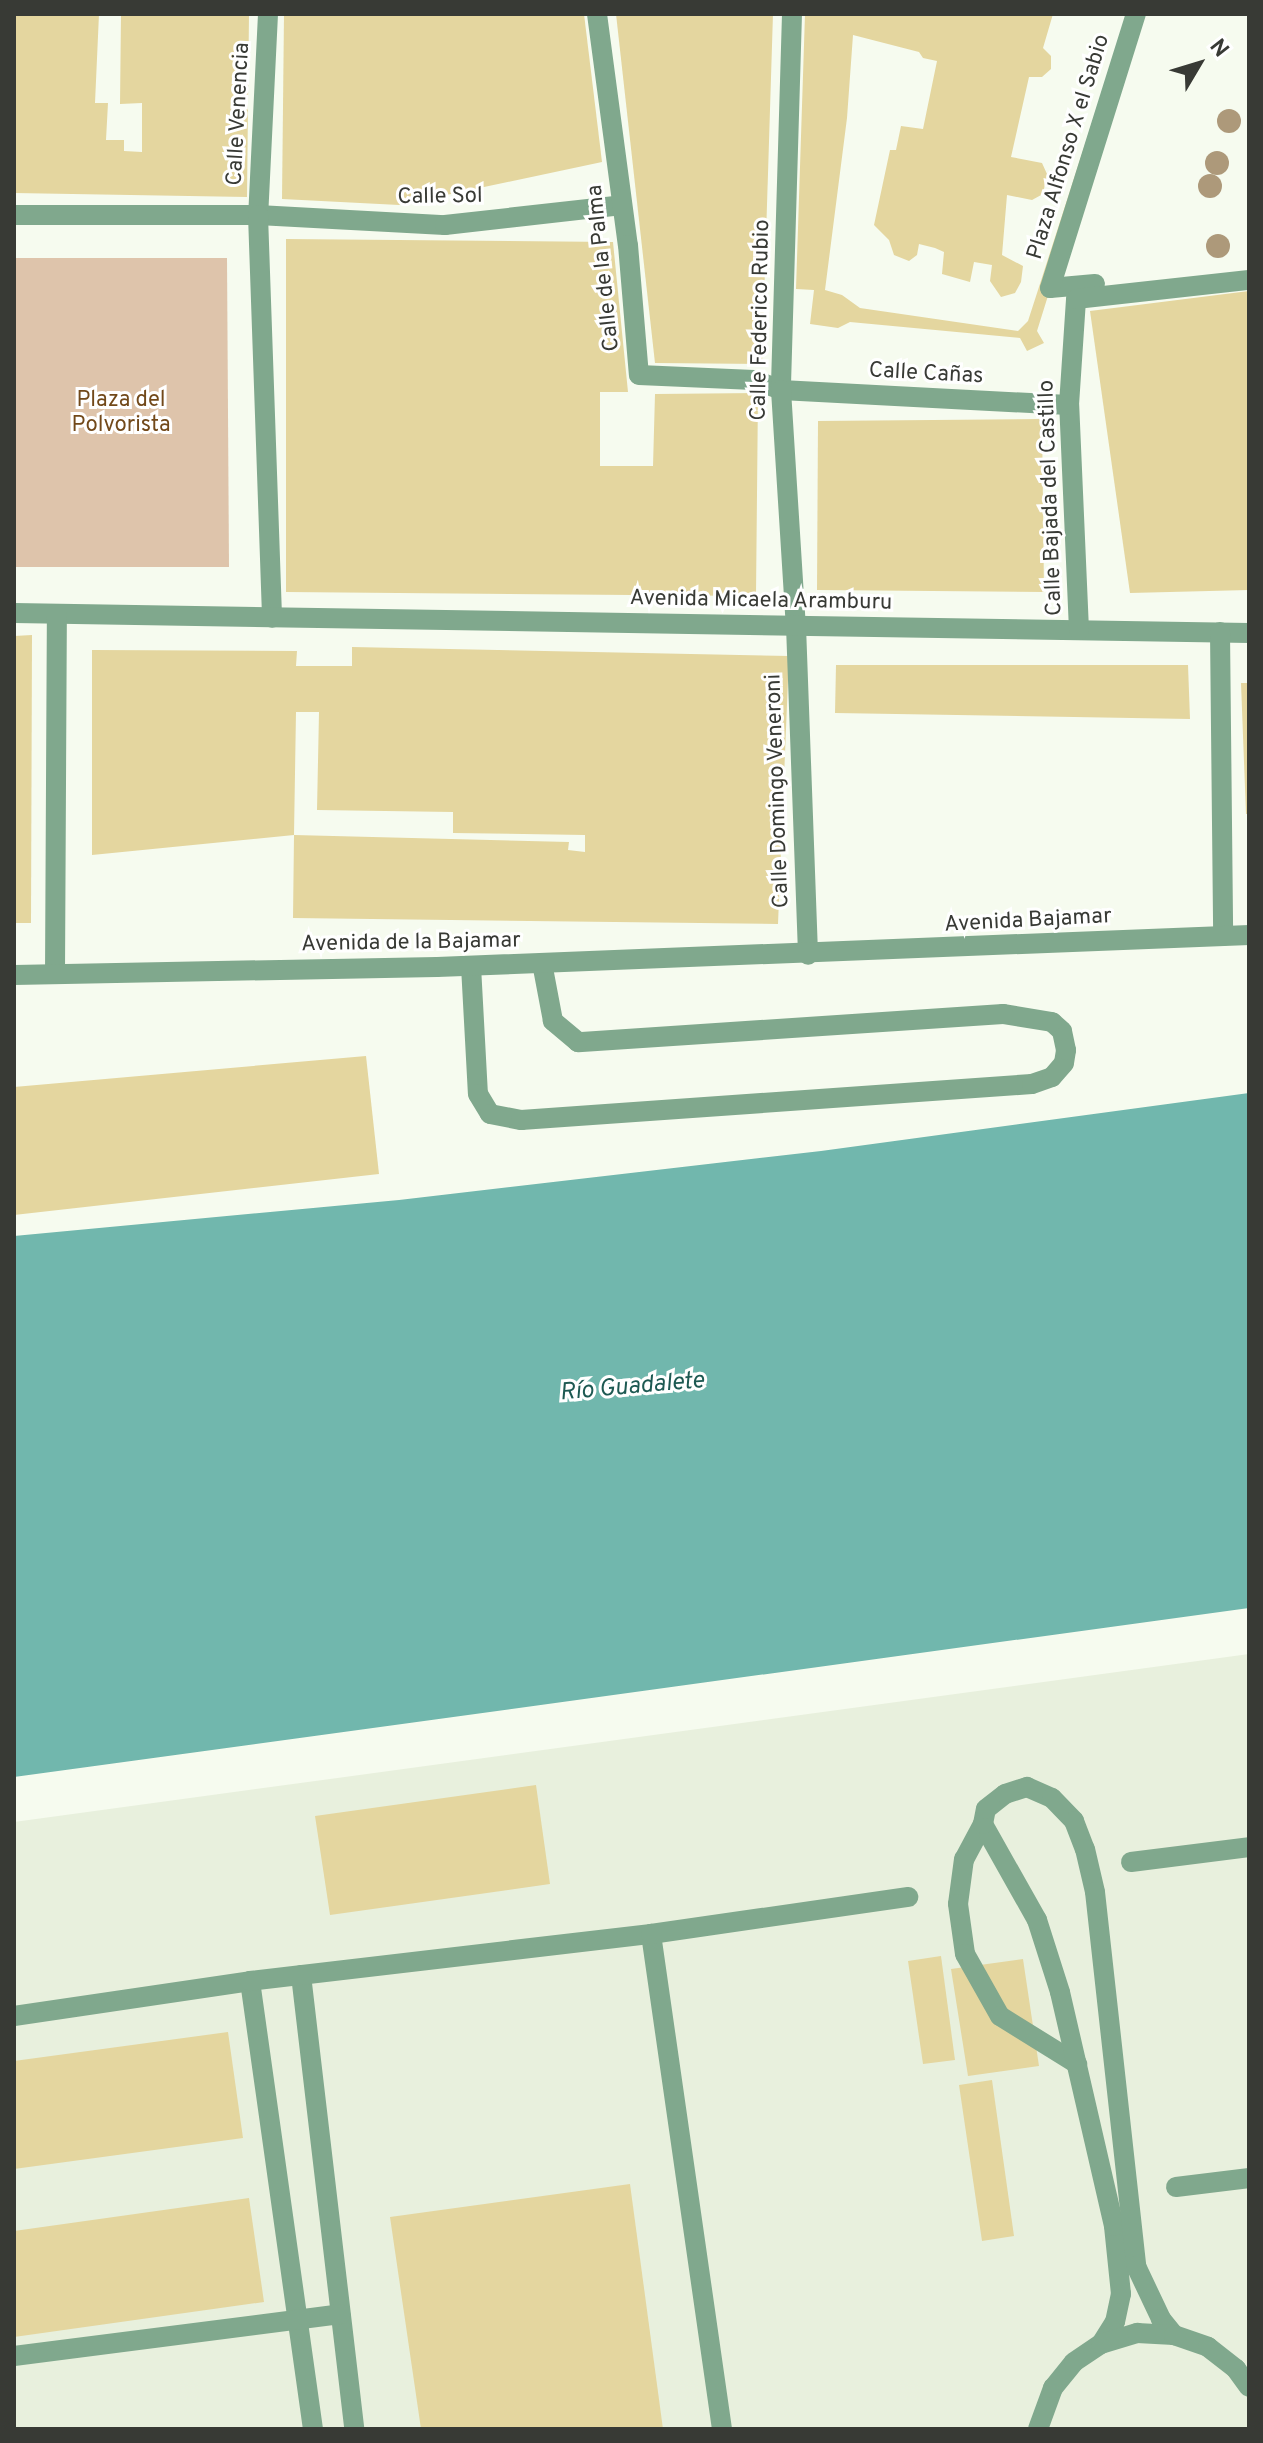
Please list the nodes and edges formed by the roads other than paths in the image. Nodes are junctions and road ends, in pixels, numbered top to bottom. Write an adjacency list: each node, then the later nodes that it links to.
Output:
1 (268, 14): 7 (street, Calle Venencia)
2 (597, 14): 5 (street, Calle de la Palma)
3 (792, 14): 10 (street, Calle Federico Rubio)
4 (1136, 14): 8 (street, Plaza Alfonso X el Sabio)
5 (622, 205): 7 (street, Calle Sol); 10 (street, Calle de la Palma)
6 (14, 215): 7 (street, Calle Sol)
7 (258, 215): 14 (street, Calle Venencia)
8 (1249, 271)
9 (1249, 280): 11 (street, Calle Bajada del Castillo)
10 (781, 390): 11 (street, Calle Cañas); 15 (street, Calle Federico Rubio)
11 (1069, 405): 16 (street, Calle Bajada del Castillo)
12 (14, 613): 13 (street)
13 (57, 614): 14 (street); 24 (street)
14 (272, 618): 15 (street, Avenida Micaela Aramburu)
15 (796, 626): 16 (street, Avenida Micaela Aramburu); 21 (street, Calle Domingo Veneroni)
16 (1079, 630): 17 (street, Avenida Micaela Aramburu)
17 (1220, 632): 18 (street, Avenida Micaela Aramburu); 20 (street)
18 (1249, 633)
19 (1249, 935): 20 (street, Avenida Bajamar)
20 (1223, 936): 21 (street, Avenida Bajamar)
21 (808, 955): 22 (street, Avenida de la Bajamar)
22 (542, 963): 23 (street, Avenida de la Bajamar); 23 (street)
23 (471, 966): 24 (street, Avenida de la Bajamar)
24 (55, 974): 25 (street, Avenida de la Bajamar)
25 (14, 975)
26 (983, 1824): 34 (street); 34 (street); 39 (street)
27 (1249, 1847): 28 (street)
28 (1131, 1862)
29 (908, 1897): 30 (street)
30 (651, 1934): 31 (street); 46 (street)
31 (301, 1975): 32 (street); 37 (street)
32 (250, 1981): 33 (street); 38 (street)
33 (14, 2016)
34 (1077, 2064): 40 (street)
35 (1249, 2178): 36 (street)
36 (1176, 2187)
37 (340, 2314): 38 (street); 45 (street)
38 (299, 2318): 41 (street); 44 (street)
39 (1174, 2335): 40 (street); 42 (street)
40 (1101, 2344): 43 (street)
41 (14, 2356)
42 (1249, 2387)
43 (1036, 2425)
44 (313, 2429)
45 (357, 2429)
46 (722, 2429)

